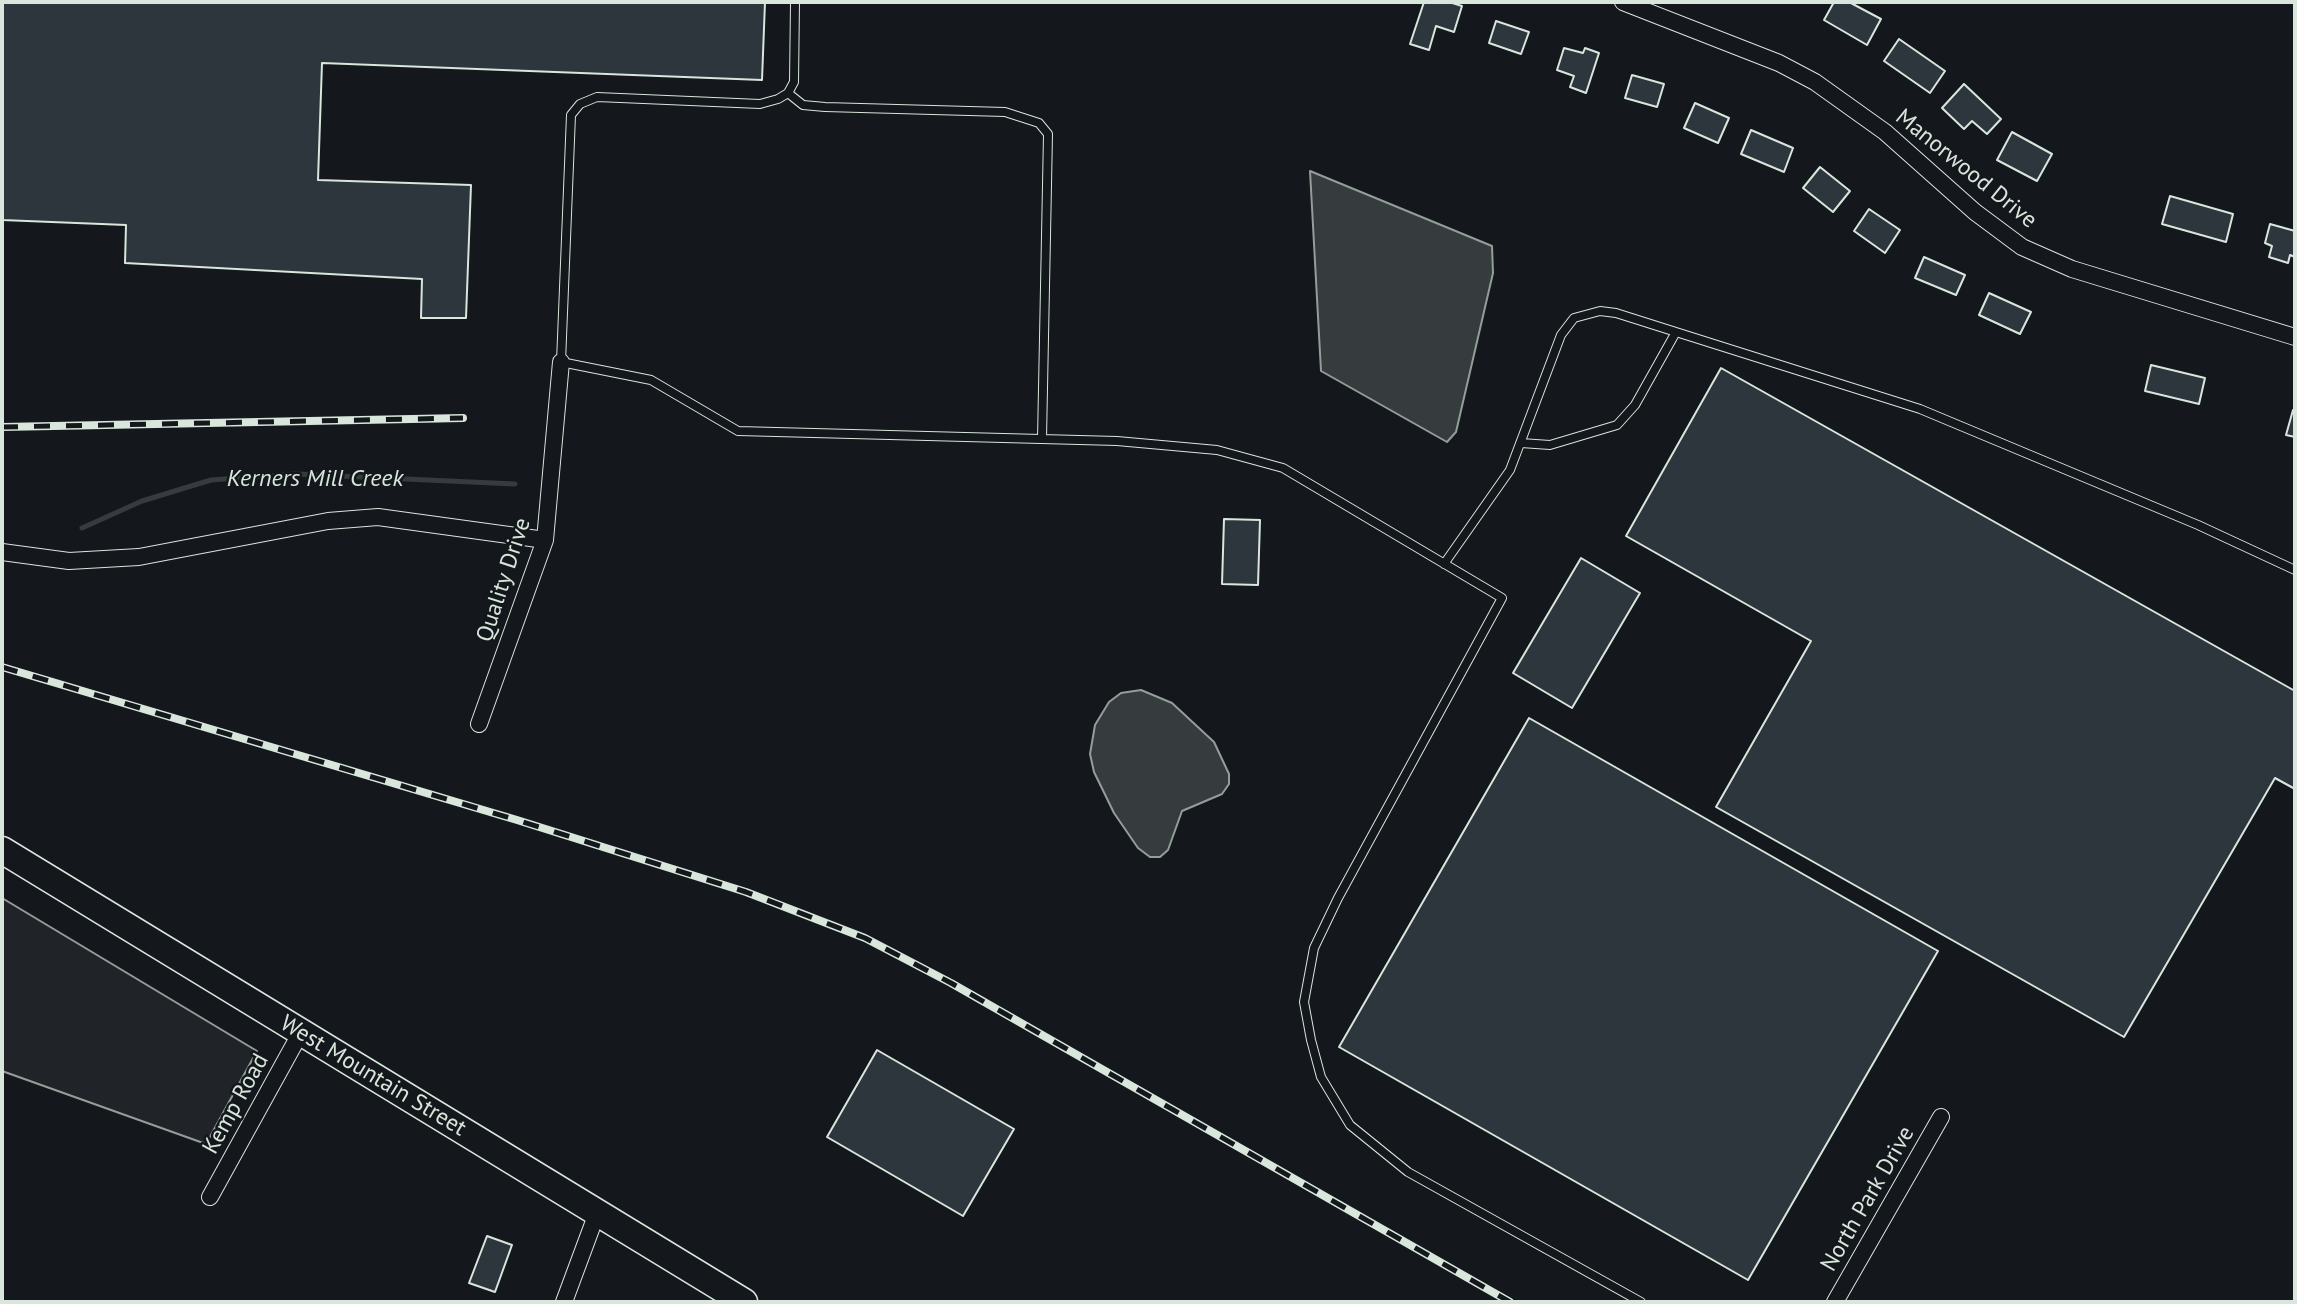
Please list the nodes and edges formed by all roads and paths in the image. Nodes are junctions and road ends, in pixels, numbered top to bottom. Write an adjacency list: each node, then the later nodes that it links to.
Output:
1 (795, 2): 3 (lane)
2 (1623, 2): 5 (street, Manorwood Drive)
3 (788, 93): 6 (lane); 7 (lane)
4 (1676, 332): 8 (lane); 8 (lane); 12 (lane)
5 (2295, 337)
6 (561, 362): 7 (lane); 9 (street, Quality Drive)
7 (1042, 439): 11 (lane)
8 (1521, 443): 11 (lane)
9 (545, 540): 10 (street); 13 (street, Quality Drive)
10 (2, 552)
11 (1444, 564): 21 (lane)
12 (2295, 570)
13 (479, 724)
14 (2, 850): 15 (main road, West Mountain Street)
15 (301, 1032): 17 (street, Kemp Road); 18 (main road, West Mountain Street)
16 (1941, 1117): 22 (street, North Park Drive)
17 (211, 1197)
18 (597, 1213): 19 (street); 20 (main road, West Mountain Street)
19 (564, 1302)
20 (744, 1302)
21 (1641, 1302)
22 (1835, 1302)

